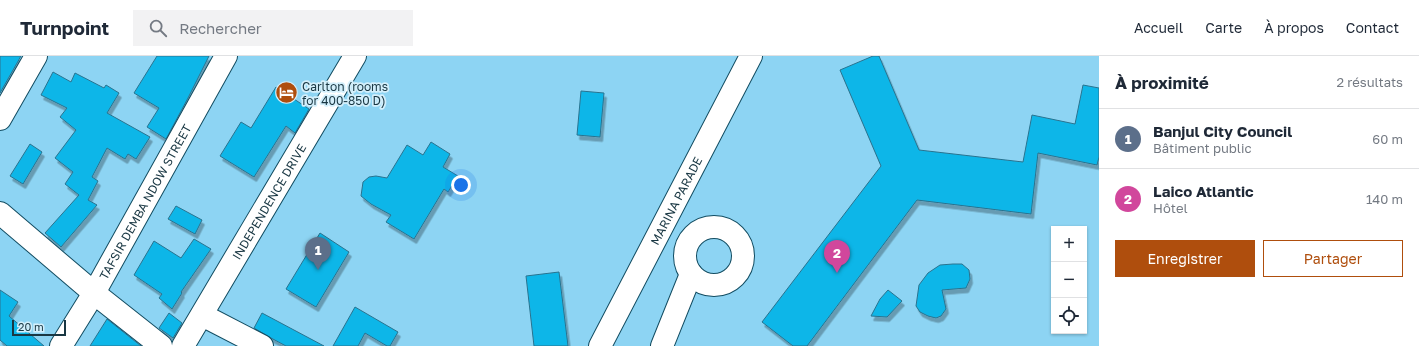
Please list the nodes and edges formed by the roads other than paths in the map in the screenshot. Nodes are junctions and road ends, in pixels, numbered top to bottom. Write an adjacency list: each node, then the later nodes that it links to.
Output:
1 (36, 56): 5 (main road)
2 (226, 56): 11 (main road, TAFSIR DEMBA NDOW STREET)
3 (355, 56): 12 (main road, INDEPENDENCE DRIVE)
4 (751, 56): 7 (main road, MARINA PARADE)
5 (0, 119)
6 (0, 213): 11 (main road)
7 (668, 216): 8 (main road); 9 (main road, MARINA PARADE)
8 (698, 232): 10 (main road); 10 (main road)
9 (655, 241): 10 (main road); 17 (main road, MARINA PARADE)
10 (688, 266): 18 (main road)
11 (94, 293): 13 (main road, TAFSIR DEMBA NDOW STREET); 14 (main road)
12 (202, 315): 15 (main road, INDEPENDENCE DRIVE); 16 (main road)
13 (61, 346)
14 (161, 346)
15 (182, 346)
16 (262, 346)
17 (600, 346)
18 (662, 346)

